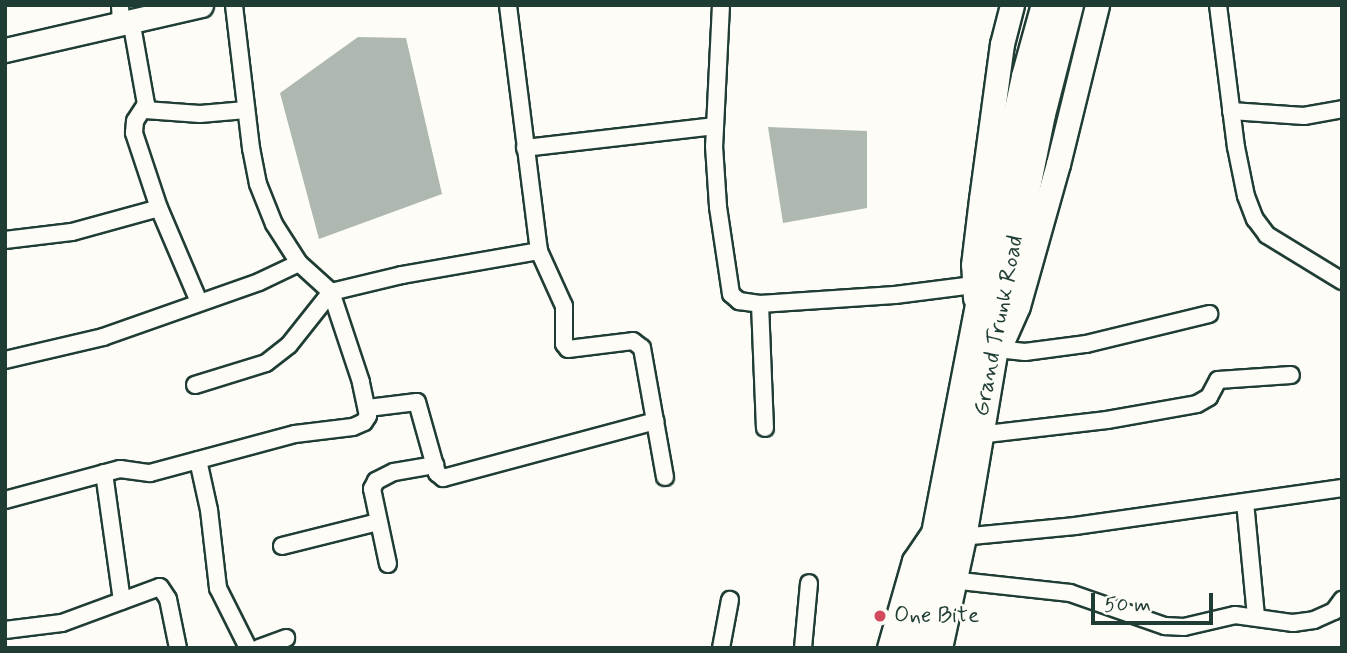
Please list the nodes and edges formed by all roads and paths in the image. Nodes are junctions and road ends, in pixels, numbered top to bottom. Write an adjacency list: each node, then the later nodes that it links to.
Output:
1 (201, 5): 10 (street)
2 (234, 5): 14 (street)
3 (508, 5): 17 (street)
4 (721, 5): 16 (street)
5 (1012, 5): 23 (street)
6 (1047, 5): 28 (highway, Grand Trunk Road)
7 (1069, 5): 29 (highway, Grand Trunk Road)
8 (1097, 5): 29 (street)
9 (1218, 5): 15 (street)
10 (124, 16): 11 (street); 13 (street)
11 (5, 50)
12 (1342, 109): 15 (street)
13 (145, 110): 14 (street); 18 (street)
14 (246, 110): 21 (street)
15 (1230, 111): 22 (street)
16 (714, 126): 17 (street); 26 (street)
17 (525, 148): 20 (street)
18 (159, 208): 19 (street); 25 (street)
19 (5, 240)
20 (539, 251): 24 (street); 34 (street)
21 (299, 264): 24 (street); 25 (street)
22 (1342, 281)
23 (973, 285): 26 (street); 28 (street)
24 (331, 292): 32 (street); 33 (street)
25 (199, 302): 30 (street)
26 (760, 304): 35 (street)
27 (1209, 314): 29 (street)
28 (977, 319): 45 (highway, Grand Trunk Road)
29 (994, 356): 36 (highway, Grand Trunk Road)
30 (5, 360)
31 (1291, 374): 36 (street)
32 (195, 385)
33 (368, 408): 37 (street); 38 (street)
34 (655, 421): 38 (street); 40 (street)
35 (765, 428)
36 (978, 435): 45 (highway, Grand Trunk Road)
37 (198, 460): 39 (street); 58 (street)
38 (435, 465): 44 (street)
39 (104, 473): 42 (street); 52 (street)
40 (665, 477)
41 (1342, 488): 43 (street)
42 (5, 499)
43 (1245, 502): 45 (street); 54 (street)
44 (378, 522): 46 (street); 47 (street)
45 (950, 530): 48 (highway, Grand Trunk Road); 62 (street); 63 (highway, Grand Trunk Road)
46 (282, 546)
47 (388, 564)
48 (951, 580): 53 (highway, Grand Trunk Road); 54 (street)
49 (809, 583): 61 (street)
50 (730, 600): 60 (street)
51 (1342, 600): 54 (street)
52 (122, 601): 55 (street); 57 (street)
53 (944, 609): 64 (highway, Grand Trunk Road); 65 (street)
54 (1256, 616)
55 (5, 630)
56 (286, 638): 59 (street)
57 (178, 648)
58 (248, 648)
59 (259, 648)
60 (721, 648)
61 (803, 648)
62 (889, 648)
63 (915, 648)
64 (937, 648)
65 (951, 648)

